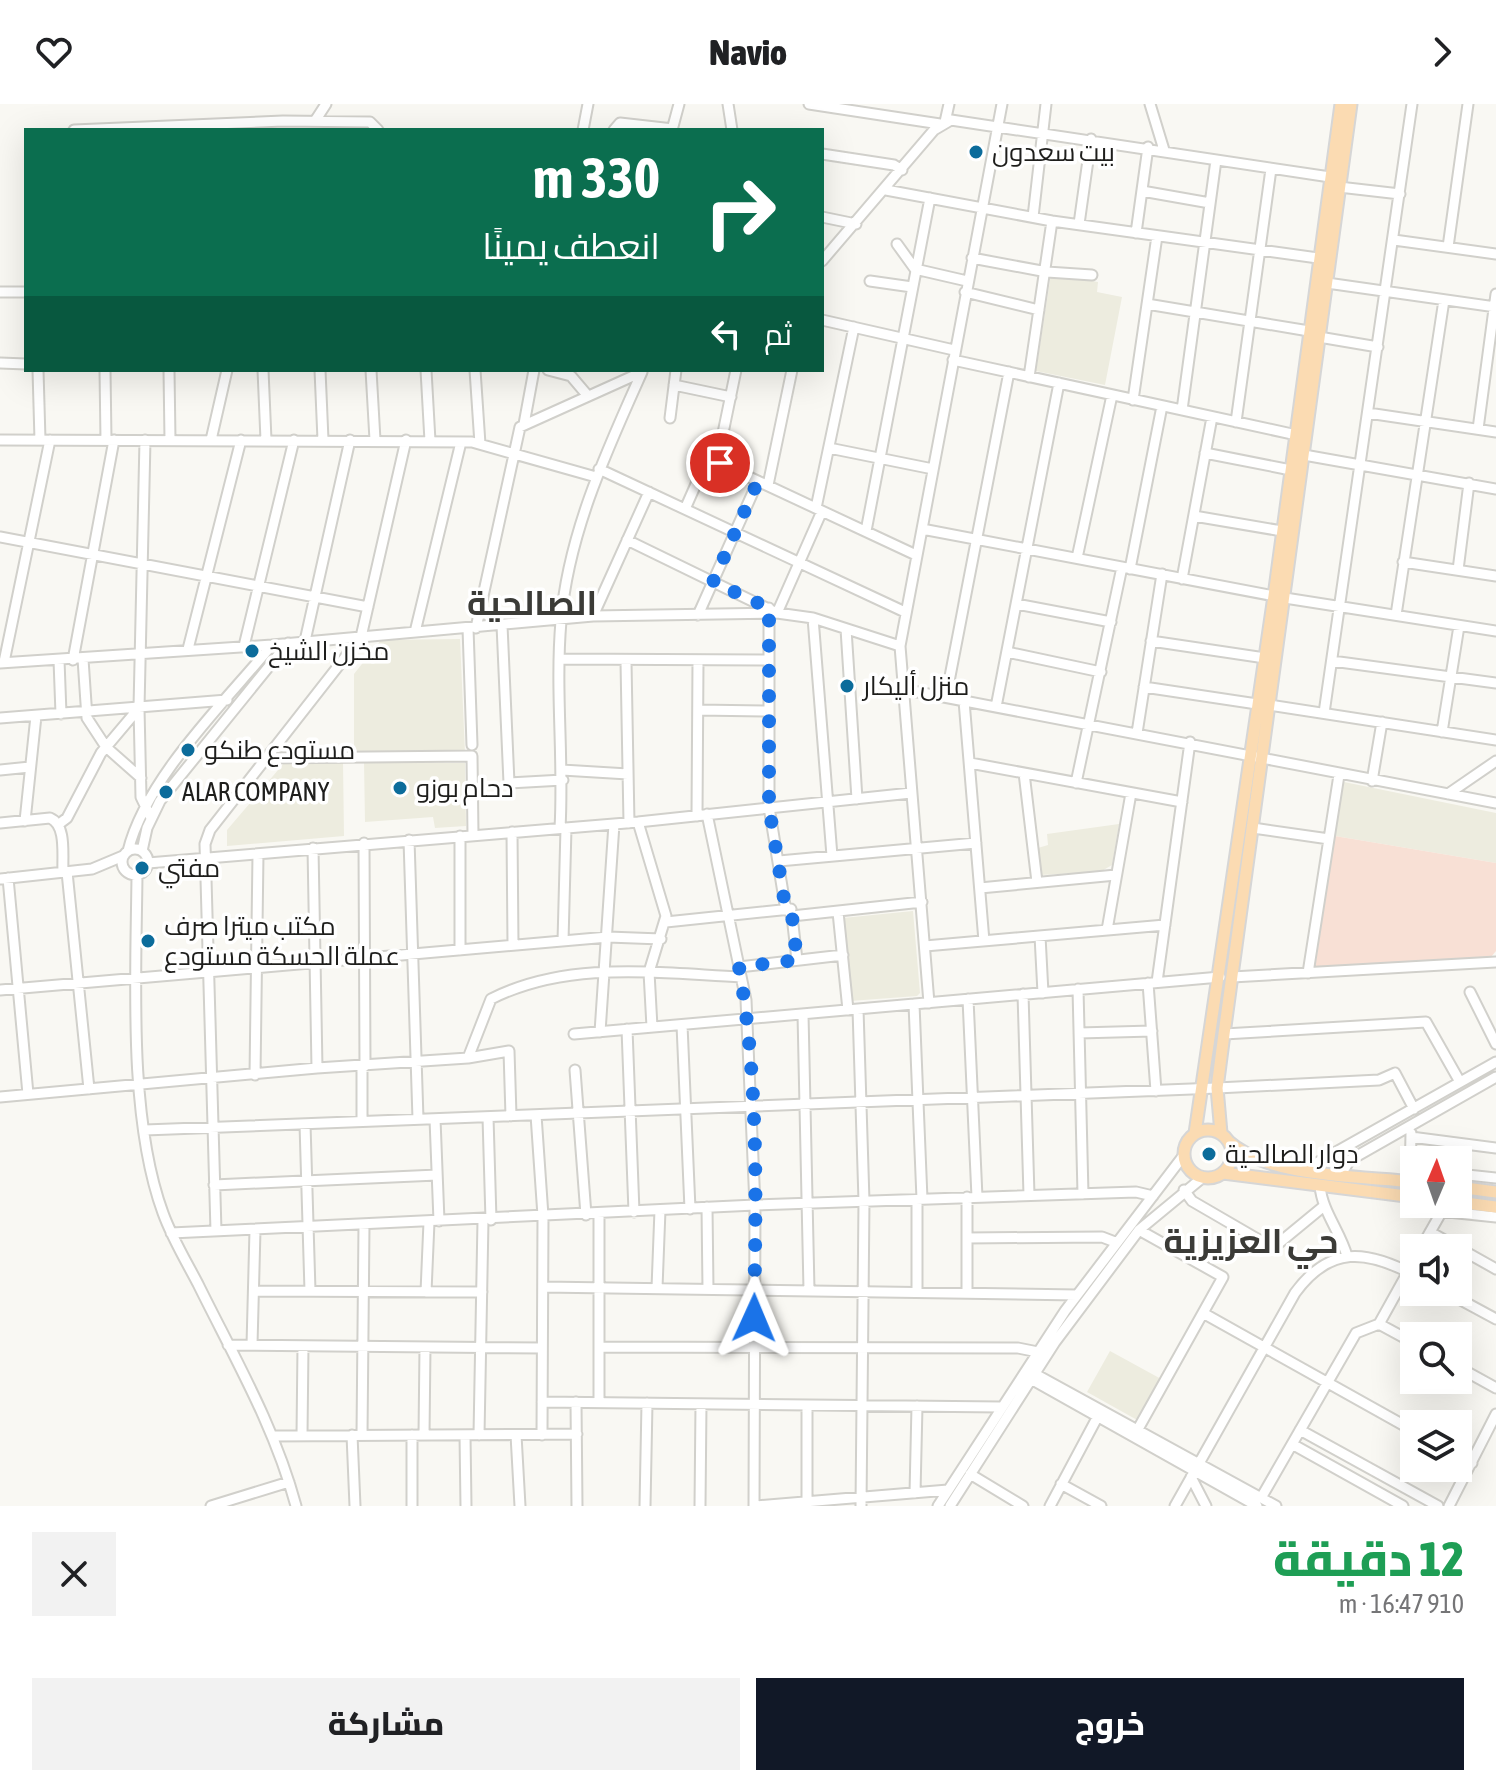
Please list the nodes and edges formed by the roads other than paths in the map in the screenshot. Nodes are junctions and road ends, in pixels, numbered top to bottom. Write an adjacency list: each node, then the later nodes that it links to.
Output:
1 (326, 104): 14 (street)
2 (588, 104): 21 (street)
3 (679, 104): 24 (street)
4 (728, 104): 25 (street)
5 (809, 104): 15 (street)
6 (949, 104): 15 (street)
7 (1002, 104): 18 (street)
8 (1046, 104): 26 (street)
9 (1150, 104): 29 (street)
10 (1341, 104): 34 (main road)
11 (1351, 104): 35 (main road)
12 (1412, 104): 38 (street)
13 (1468, 104): 52 (street)
14 (315, 121): 16 (street); 17 (street)
15 (943, 123): 18 (street); 33 (street)
16 (282, 126): 19 (street)
17 (359, 126): 20 (street)
18 (999, 126): 26 (street); 41 (street)
19 (168, 128)
20 (377, 128)
21 (583, 128)
22 (616, 128): 23 (street)
23 (664, 128)
24 (673, 128)
25 (732, 128)
26 (1045, 132): 27 (street); 43 (street)
27 (1091, 139): 28 (street); 46 (street)
28 (1148, 147): 29 (street); 37 (street)
29 (1164, 150): 31 (street)
30 (824, 154): 33 (street)
31 (1216, 160): 32 (street); 40 (street)
32 (1271, 169): 34 (street); 53 (street)
33 (902, 170): 36 (street)
34 (1330, 177): 57 (main road)
35 (1339, 187): 38 (street); 57 (main road)
36 (886, 190): 39 (street); 45 (street)
37 (1142, 191): 40 (street); 47 (street)
38 (1400, 194): 49 (street)
39 (930, 198): 41 (street); 58 (street)
40 (1210, 203): 50 (street)
41 (981, 208): 43 (street); 55 (street)
42 (824, 217): 45 (street)
43 (1033, 217): 44 (street)
44 (1052, 221): 46 (street); 59 (street)
45 (856, 224): 56 (street)
46 (1079, 224): 47 (street)
47 (1136, 233): 48 (street)
48 (1157, 236): 50 (street); 71 (street)
49 (1394, 240): 52 (street); 68 (street)
50 (1205, 243): 53 (street); 74 (street)
51 (897, 244): 58 (street)
52 (1448, 247): 54 (street)
53 (1260, 250): 57 (street); 76 (street)
54 (1496, 254)
55 (972, 258): 59 (street); 62 (street)
56 (824, 259)
57 (1324, 259): 63 (main road); 78 (main road)
58 (915, 269): 62 (street); 64 (street)
59 (1047, 272): 60 (street); 73 (street)
60 (1092, 275)
61 (870, 281): 64 (street)
62 (967, 281): 67 (street)
63 (1327, 283): 68 (street); 78 (main road)
64 (912, 287): 79 (street)
65 (0, 292): 66 (street)
66 (24, 292)
67 (965, 292): 73 (street); 81 (street)
68 (1386, 292): 70 (street); 80 (street)
69 (1496, 294): 72 (street)
70 (1444, 300): 72 (street); 113 (street)
71 (1147, 304): 74 (street); 107 (street)
72 (1495, 307): 116 (street)
73 (1039, 310): 101 (street)
74 (1195, 311): 76 (street); 109 (street)
75 (824, 320): 77 (street)
76 (1250, 322): 78 (street); 114 (street)
77 (854, 327): 79 (street); 135 (street)
78 (1314, 334): 80 (street); 118 (main road)
79 (902, 338): 81 (street); 139 (street)
80 (1378, 347): 110 (street)
81 (954, 355): 99 (street); 142 (street)
82 (0, 363): 83 (street)
83 (24, 364)
84 (38, 372): 120 (street)
85 (105, 372): 121 (street)
86 (169, 372): 123 (street)
87 (227, 372): 124 (street)
88 (263, 372): 126 (street)
89 (320, 372): 128 (street)
90 (371, 372): 130 (street)
91 (426, 372): 132 (street)
92 (475, 372): 134 (street)
93 (534, 372): 115 (street)
94 (556, 372): 105 (street)
95 (644, 372): 144 (street)
96 (676, 372): 103 (street)
97 (736, 372): 106 (street)
98 (791, 372): 146 (street)
99 (1009, 372): 101 (street); 158 (street)
100 (629, 374): 105 (street)
101 (1029, 377): 102 (street)
102 (1059, 383): 104 (street); 161 (street)
103 (674, 385): 106 (street); 112 (street)
104 (1112, 395): 107 (street); 164 (street)
105 (588, 396): 115 (street)
106 (731, 397): 140 (street)
107 (1133, 400): 108 (street)
108 (1162, 406): 109 (street); 168 (street)
109 (1182, 410): 111 (street)
110 (1368, 413): 113 (street); 141 (street)
111 (1212, 417): 114 (street); 136 (street)
112 (670, 418)
113 (1424, 421): 116 (street); 145 (street)
114 (1236, 422): 118 (street)
115 (524, 424): 138 (street)
116 (1478, 429): 117 (street)
117 (1496, 432)
118 (1301, 436): 137 (main road); 143 (main road)
119 (0, 440): 120 (street)
120 (45, 440): 121 (street); 160 (street)
121 (110, 440): 122 (street); 162 (street)
122 (145, 440): 123 (street); 167 (street)
123 (170, 440): 124 (street)
124 (211, 440): 125 (street)
125 (241, 440): 126 (street); 171 (street)
126 (266, 440): 127 (street)
127 (294, 440): 128 (street); 175 (street)
128 (323, 440): 129 (street)
129 (350, 440): 130 (street); 176 (street)
130 (375, 440): 131 (street)
131 (406, 440): 132 (street); 179 (street)
132 (430, 441): 133 (street)
133 (461, 442): 134 (street); 194 (street)
134 (480, 444): 138 (street)
135 (829, 448): 139 (street); 151 (street)
136 (1205, 453): 143 (street); 152 (street)
137 (1304, 455): 141 (street); 177 (main road)
138 (515, 456): 144 (street); 191 (street)
139 (879, 459): 142 (street); 154 (street)
140 (717, 462): 146 (street); 150 (street)
141 (1361, 465): 145 (street); 180 (street)
142 (933, 469): 153 (street)
143 (1291, 470): 155 (main road)
144 (598, 473): 149 (street); 187 (street)
145 (1416, 475): 147 (street); 165 (street)
146 (763, 483): 151 (street); 156 (street)
147 (1469, 483): 148 (street); 169 (street)
148 (1496, 489)
149 (649, 492): 150 (street); 159 (street)
150 (685, 509): 156 (street)
151 (819, 510): 154 (street); 166 (street)
152 (1194, 516): 155 (street); 173 (street)
153 (922, 529): 158 (street); 163 (street)
154 (866, 531): 163 (street)
155 (1282, 531): 177 (main road)
156 (736, 533): 166 (street); 174 (street)
157 (0, 537): 160 (street)
158 (976, 539): 161 (street); 219 (street)
159 (627, 540): 174 (street); 185 (street)
160 (29, 542): 162 (street); 213 (street)
161 (1027, 549): 164 (street); 178 (street)
162 (93, 554): 167 (street); 206 (street)
163 (916, 555): 182 (street)
164 (1077, 558): 168 (street)
165 (1403, 562): 169 (street); 184 (street)
166 (801, 563): 181 (street); 182 (street)
167 (142, 565): 171 (street); 204 (street)
168 (1126, 568): 170 (street); 188 (street)
169 (1458, 570): 172 (street)
170 (1162, 574): 173 (street); 197 (street)
171 (207, 576): 175 (street); 202 (street)
172 (1496, 576)
173 (1182, 579): 177 (street)
174 (713, 582): 181 (street); 183 (street)
175 (259, 586): 176 (street); 200 (street)
176 (315, 597): 179 (street); 196 (street)
177 (1280, 597): 180 (street); 205 (main road); 222 (main road)
178 (1016, 604): 188 (street); 203 (street)
179 (368, 607): 195 (street)
180 (1340, 607): 184 (street); 210 (street)
181 (771, 611): 183 (street); 186 (street); 209 (street)
182 (905, 612): 201 (street)
183 (698, 615): 185 (street)
184 (1396, 615): 190 (street)
185 (593, 616): 187 (street)
186 (813, 618): 192 (street); 259 (street)
187 (561, 619): 189 (street); 207 (street)
188 (1111, 622): 214 (street)
189 (502, 625): 191 (street); 249 (street)
190 (1459, 626): 193 (street); 215 (street)
191 (472, 628): 194 (street); 238 (street)
192 (846, 629): 201 (street); 257 (street)
193 (1496, 631)
194 (415, 632): 195 (street)
195 (361, 637): 196 (street); 241 (street)
196 (305, 641): 198 (street)
197 (1151, 641): 205 (street); 217 (street)
198 (288, 643): 199 (street); 264 (street)
199 (272, 645): 200 (street); 220 (street)
200 (244, 646): 202 (street)
201 (900, 646): 218 (street)
202 (188, 649): 204 (street)
203 (1007, 652): 214 (street); 223 (street)
204 (139, 654): 206 (street); 224 (street)
205 (1265, 658): 222 (main road)
206 (78, 659): 208 (street); 227 (street)
207 (559, 659): 211 (street); 249 (street)
208 (59, 660): 213 (street); 229 (street)
209 (769, 660): 212 (street); 226 (street)
210 (1332, 661): 215 (street); 228 (street)
211 (626, 662): 212 (street); 248 (street)
212 (698, 662): 225 (street)
213 (2, 663)
214 (1101, 672): 233 (street)
215 (1450, 677): 216 (street); 234 (street)
216 (1496, 683)
217 (1144, 687): 222 (street); 235 (street)
218 (902, 689): 219 (street); 254 (street)
219 (946, 697): 221 (street)
220 (227, 700): 224 (street); 261 (street)
221 (964, 701): 223 (street); 244 (street)
222 (1263, 704): 228 (street); 240 (main road); 242 (main road)
223 (996, 707): 233 (street)
224 (139, 708): 227 (street); 239 (street); 251 (street)
225 (698, 710): 226 (street); 263 (street)
226 (769, 711): 262 (street)
227 (84, 712): 229 (street); 239 (street)
228 (1324, 713): 232 (street)
229 (61, 714): 230 (street)
230 (36, 716): 231 (street); 245 (street)
231 (0, 718)
232 (1382, 722): 234 (street); 252 (street)
233 (1091, 724): 235 (street); 253 (street)
234 (1442, 732): 236 (street)
235 (1137, 733): 237 (street)
236 (1496, 740)
237 (1190, 742): 240 (street); 258 (street)
238 (472, 745)
239 (106, 747): 251 (street); 268 (street)
240 (1250, 754): 242 (street); 322 (main road)
241 (265, 758): 273 (street); 285 (street)
242 (1263, 761): 250 (street); 271 (main road)
243 (1496, 761): 256 (street)
244 (970, 763): 247 (street); 278 (street)
245 (30, 767): 246 (street); 265 (street)
246 (0, 770)
247 (1024, 773): 253 (street); 292 (street)
248 (628, 774): 249 (street); 267 (street)
249 (562, 775): 270 (street)
250 (1339, 775): 252 (street); 275 (street)
251 (141, 778): 261 (street)
252 (1372, 781): 256 (street)
253 (1076, 783): 255 (street)
254 (911, 793): 257 (street); 280 (street)
255 (1131, 793): 258 (street); 290 (street)
256 (1448, 794): 260 (street)
257 (857, 799): 259 (street)
258 (1182, 802): 299 (street)
259 (828, 803): 262 (street); 284 (street)
260 (1496, 803)
261 (143, 806): 264 (street); 282 (street)
262 (769, 807): 263 (street); 286 (street)
263 (702, 815): 267 (street); 297 (street)
264 (151, 818): 281 (street)
265 (25, 821): 266 (street); 268 (street)
266 (0, 823)
267 (633, 823): 269 (street); 298 (street)
268 (59, 824): 288 (street)
269 (614, 824): 270 (street); 302 (street)
270 (563, 828): 272 (street); 304 (street)
271 (1253, 828): 275 (street); 322 (main road)
272 (512, 832): 273 (street); 306 (street)
273 (473, 835): 274 (street)
274 (460, 836): 276 (street); 308 (street)
275 (1329, 839): 320 (street)
276 (409, 840): 277 (street); 309 (street)
277 (364, 843): 279 (street); 311 (street)
278 (976, 843): 280 (street); 293 (street)
279 (313, 848): 283 (street); 313 (street)
280 (918, 849): 284 (street); 294 (street)
281 (142, 851): 282 (street); 287 (street)
282 (126, 854): 288 (street); 289 (street)
283 (258, 854): 285 (street); 315 (street)
284 (832, 856): 286 (street)
285 (205, 859): 287 (street); 316 (street)
286 (779, 861): 296 (street)
287 (148, 863): 289 (street)
288 (65, 872): 291 (street); 323 (street)
289 (137, 875): 321 (street)
290 (1116, 875): 292 (street); 300 (street)
291 (4, 878): 325 (street)
292 (1037, 882): 293 (street)
293 (980, 888): 305 (street)
294 (922, 902): 295 (street); 307 (street)
295 (838, 912): 296 (street); 310 (street)
296 (792, 913): 297 (street); 312 (street)
297 (727, 915): 298 (street); 319 (street)
298 (666, 922): 303 (street)
299 (1165, 925): 300 (street); 324 (street)
300 (1107, 930): 301 (street)
301 (1040, 936): 305 (street); 329 (street)
302 (608, 937): 303 (street); 304 (street); 317 (street)
303 (661, 939): 318 (street)
304 (563, 941): 306 (street)
305 (984, 941): 307 (street)
306 (513, 945): 308 (street)
307 (925, 946): 332 (street)
308 (460, 950): 309 (street)
309 (414, 954): 311 (street); 347 (street)
310 (843, 955): 312 (street); 334 (street)
311 (365, 958): 313 (street); 349 (street)
312 (797, 960): 319 (street)
313 (315, 962): 315 (street); 350 (street)
314 (1496, 962): 320 (street)
315 (257, 967): 316 (street); 352 (street)
316 (208, 971): 321 (street); 354 (street)
317 (605, 972): 318 (street); 341 (street); 346 (street)
318 (649, 972): 319 (street); 338 (street)
319 (740, 972): 336 (street)
320 (1308, 973): 322 (street)
321 (136, 977): 323 (street); 356 (street)
322 (1226, 977): 324 (street); 344 (main road); 359 (main road)
323 (80, 982): 325 (street); 358 (street)
324 (1153, 983): 326 (street); 340 (street)
325 (18, 988): 327 (street); 361 (street)
326 (1078, 989): 329 (street); 342 (street)
327 (0, 990)
328 (1470, 992): 345 (street)
329 (1043, 993): 330 (street)
330 (1023, 994): 331 (street); 363 (street)
331 (968, 999): 332 (street); 365 (street)
332 (929, 1003): 333 (street)
333 (914, 1004): 334 (street); 366 (street)
334 (853, 1009): 335 (street); 367 (street)
335 (803, 1014): 336 (street); 368 (street)
336 (746, 1019): 337 (street); 369 (street)
337 (682, 1025): 338 (street); 370 (street)
338 (652, 1027): 339 (street)
339 (627, 1029): 341 (street); 372 (street)
340 (1152, 1031): 342 (street); 360 (street)
341 (600, 1032): 343 (street)
342 (1079, 1033): 362 (street)
343 (574, 1034)
344 (1224, 1034): 355 (street); 357 (main road)
345 (1496, 1044)
346 (468, 1058): 347 (street); 376 (street)
347 (417, 1062): 349 (street); 378 (street)
348 (1496, 1062): 355 (street)
349 (363, 1066): 350 (street); 380 (street)
350 (317, 1068): 352 (street)
351 (575, 1070): 373 (street)
352 (255, 1075): 354 (street)
353 (1496, 1077): 384 (street)
354 (211, 1079): 356 (street); 382 (street)
355 (1460, 1082): 371 (street)
356 (141, 1084): 358 (street); 383 (street)
357 (1217, 1088): 359 (street); 371 (street); 386 (main road)
358 (89, 1089): 361 (street)
359 (1204, 1089): 360 (street); 385 (main road)
360 (1156, 1091): 362 (street)
361 (28, 1094): 364 (street)
362 (1081, 1094): 363 (street); 404 (street)
363 (1026, 1096): 365 (street); 405 (street)
364 (0, 1097)
365 (972, 1098): 366 (street); 408 (street)
366 (917, 1100): 367 (street); 409 (street)
367 (860, 1102): 368 (street); 410 (street)
368 (806, 1104): 369 (street); 411 (street)
369 (751, 1106): 370 (street); 413 (street)
370 (685, 1109): 372 (street); 417 (street)
371 (1414, 1109): 374 (street)
372 (630, 1111): 373 (street); 419 (street)
373 (578, 1113): 375 (street); 422 (street)
374 (1403, 1114): 384 (street); 390 (street)
375 (536, 1115): 376 (street); 423 (street)
376 (511, 1116): 377 (street)
377 (488, 1117): 379 (street); 426 (street)
378 (418, 1119): 379 (street); 380 (street)
379 (435, 1119): 393 (street)
380 (362, 1121): 381 (street)
381 (305, 1124): 382 (street); 397 (street)
382 (213, 1127): 383 (street); 399 (street)
383 (145, 1130): 434 (street)
384 (1411, 1132): 387 (street); 388 (street); 392 (street)
385 (1195, 1133): 386 (main road); 389 (main road)
386 (1225, 1137): 390 (main road); 391 (main road)
387 (1411, 1146)
388 (1496, 1148)
389 (1184, 1155): 395 (main road); 407 (street)
390 (1306, 1169): 392 (main road)
391 (1223, 1173): 395 (main road); 400 (main road)
392 (1341, 1174): 398 (main road)
393 (437, 1175): 397 (street); 427 (street)
394 (1472, 1175): 396 (street)
395 (1202, 1178): 402 (street)
396 (1496, 1178)
397 (306, 1181): 399 (street); 429 (street)
398 (1400, 1181)
399 (214, 1185): 432 (street)
400 (1320, 1186): 406 (main road); 414 (street)
401 (1472, 1189): 403 (main road)
402 (1184, 1190): 414 (street); 431 (street)
403 (1496, 1192)
404 (1083, 1194): 405 (street); 407 (street)
405 (1029, 1195): 408 (street)
406 (1400, 1195)
407 (1153, 1196): 436 (street)
408 (972, 1197): 409 (street); 435 (street)
409 (919, 1199): 410 (street); 449 (street)
410 (864, 1201): 411 (street); 446 (street)
411 (808, 1203): 413 (street); 445 (street)
412 (1472, 1204): 416 (main road)
413 (755, 1205): 415 (street); 444 (street)
414 (1324, 1206): 437 (street)
415 (707, 1207): 417 (street); 443 (street)
416 (1496, 1207)
417 (690, 1209): 418 (street)
418 (660, 1210): 419 (street); 442 (street)
419 (634, 1212): 420 (street)
420 (599, 1214): 422 (street); 441 (street)
421 (1472, 1214): 424 (street)
422 (586, 1215): 423 (street)
423 (543, 1216): 426 (street); 440 (street)
424 (1496, 1217)
425 (1438, 1218): 433 (street)
426 (487, 1220): 427 (street); 454 (street)
427 (434, 1222): 428 (street); 453 (street)
428 (364, 1225): 429 (street); 452 (street)
429 (308, 1227): 430 (street); 448 (street)
430 (255, 1230): 432 (street); 447 (street)
431 (1139, 1230): 457 (street); 474 (street)
432 (216, 1231): 434 (street)
433 (1430, 1232): 439 (street)
434 (171, 1233): 461 (street)
435 (967, 1238): 436 (street); 450 (street)
436 (1115, 1242): 455 (street)
437 (1347, 1256): 438 (street); 465 (street)
438 (1400, 1268)
439 (1496, 1269)
440 (543, 1287): 441 (street); 471 (street)
441 (599, 1288): 442 (street); 467 (street)
442 (657, 1288): 443 (street)
443 (708, 1289): 444 (street)
444 (755, 1289): 445 (street); 468 (street)
445 (809, 1290): 446 (street)
446 (863, 1290): 449 (street); 469 (street)
447 (254, 1291): 448 (street); 462 (street)
448 (310, 1291): 452 (street)
449 (917, 1291): 450 (street)
450 (967, 1291): 455 (street)
451 (1400, 1291): 459 (street)
452 (363, 1292): 453 (street); 464 (street)
453 (426, 1292): 454 (street)
454 (482, 1292): 470 (street)
455 (1077, 1295): 472 (street)
456 (1472, 1306): 458 (street)
457 (1203, 1313): 465 (street); 490 (street)
458 (1496, 1319)
459 (1379, 1324): 460 (street); 475 (street)
460 (1400, 1335)
461 (228, 1345): 462 (street); 501 (street)
462 (252, 1345): 463 (street)
463 (303, 1346): 464 (street); 493 (street)
464 (363, 1346): 466 (street); 494 (street)
465 (1264, 1346): 475 (street); 504 (street)
466 (425, 1347): 470 (street); 496 (street)
467 (599, 1347): 468 (street); 479 (street)
468 (754, 1347): 469 (street); 482 (street)
469 (862, 1347): 472 (street); 484 (street)
470 (481, 1348): 471 (street); 498 (street)
471 (542, 1348): 477 (street)
472 (1038, 1352): 486 (street)
473 (1472, 1375): 476 (street)
474 (1033, 1376): 488 (street); 490 (street); 505 (street)
475 (1328, 1382): 489 (street); 491 (street)
476 (1496, 1388)
477 (542, 1402): 478 (street); 500 (street)
478 (576, 1402): 479 (street); 492 (street)
479 (599, 1402): 480 (street)
480 (647, 1403): 481 (street); 521 (street)
481 (701, 1404): 482 (street); 522 (street)
482 (753, 1404): 483 (street); 523 (street)
483 (807, 1405): 484 (street); 513 (street)
484 (862, 1405): 485 (street); 511 (street)
485 (917, 1406): 486 (street); 510 (street)
486 (1001, 1407): 509 (street)
487 (1496, 1414): 503 (street)
488 (1098, 1416): 504 (street); 508 (street)
489 (1400, 1423)
490 (1138, 1429): 504 (street)
491 (1300, 1430): 502 (street); 533 (street)
492 (577, 1434): 500 (street); 520 (street)
493 (302, 1435): 494 (street); 501 (street)
494 (357, 1435): 495 (street); 516 (street)
495 (412, 1435): 496 (street); 517 (street)
496 (424, 1435): 497 (street)
497 (465, 1435): 498 (street); 518 (street)
498 (479, 1435): 499 (street)
499 (516, 1435): 500 (street); 519 (street)
500 (542, 1435)
501 (273, 1436): 506 (street)
502 (1292, 1444): 512 (street); 532 (street)
503 (1472, 1463)
504 (1195, 1470): 512 (street); 529 (street); 530 (street)
505 (970, 1474): 525 (street); 526 (street)
506 (289, 1482): 514 (street); 515 (street)
507 (1462, 1482): 534 (street)
508 (1061, 1484): 527 (street); 528 (street)
509 (948, 1490): 510 (street); 524 (street)
510 (915, 1493): 511 (street)
511 (861, 1502): 513 (street)
512 (1259, 1502): 531 (street)
513 (810, 1503): 523 (street)
514 (211, 1506)
515 (296, 1506)
516 (355, 1506)
517 (412, 1506)
518 (466, 1506)
519 (520, 1506)
520 (577, 1506)
521 (645, 1506)
522 (700, 1506)
523 (755, 1506)
524 (938, 1506)
525 (950, 1506)
526 (1023, 1506)
527 (1050, 1506)
528 (1101, 1506)
529 (1175, 1506)
530 (1206, 1506)
531 (1276, 1506)
532 (1403, 1506)
533 (1438, 1506)
534 (1449, 1506)

